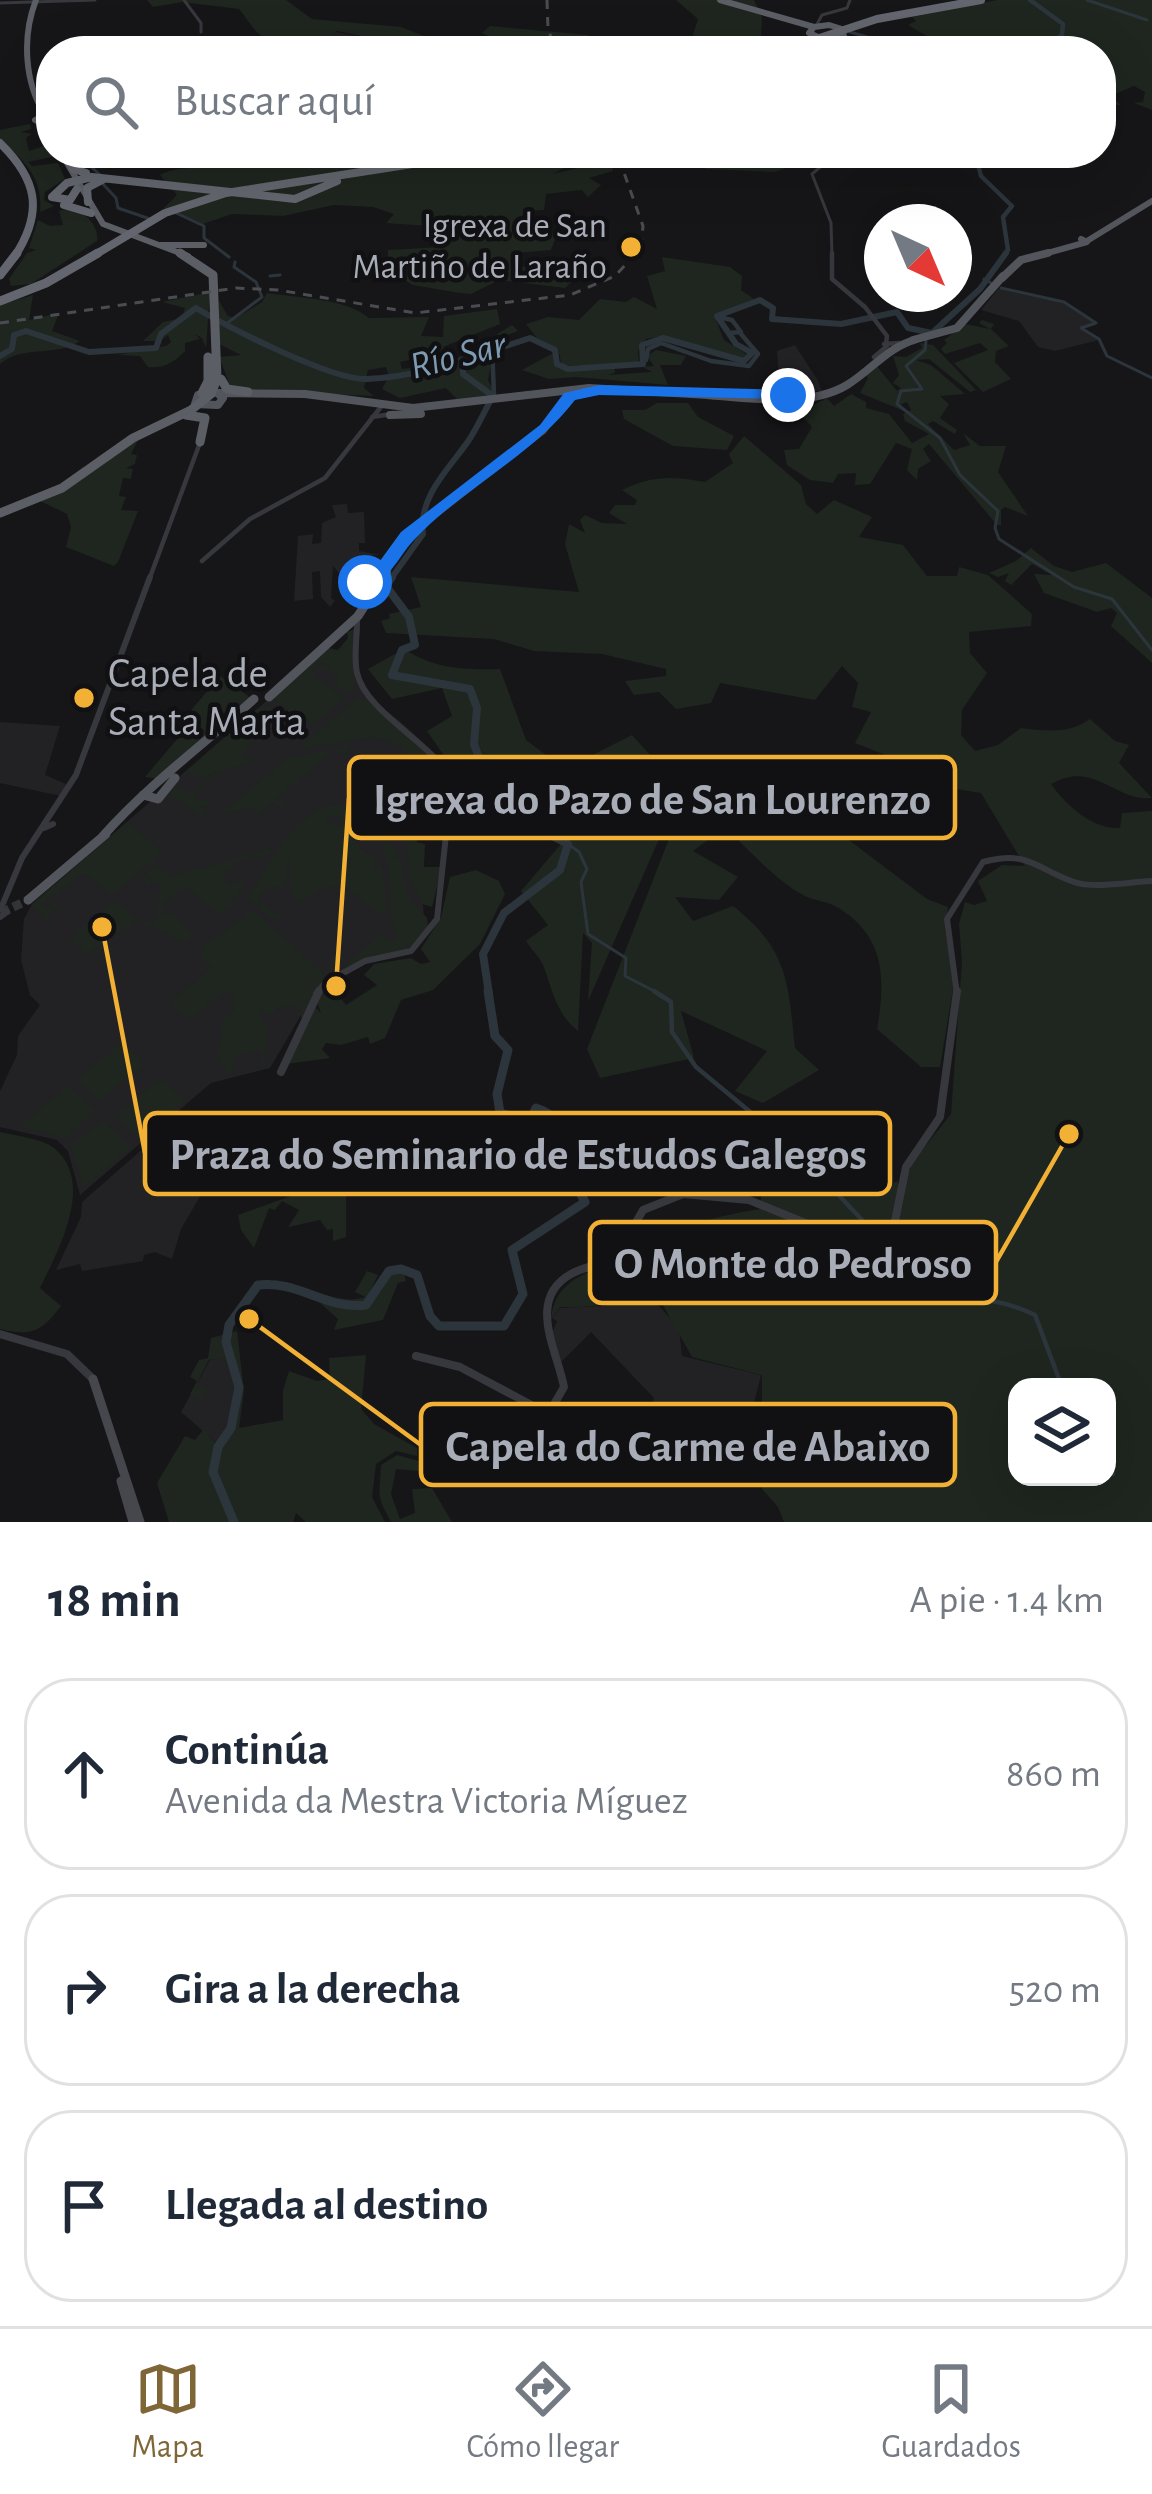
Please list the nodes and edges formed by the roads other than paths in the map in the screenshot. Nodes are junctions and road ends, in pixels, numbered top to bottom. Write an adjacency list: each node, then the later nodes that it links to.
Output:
1 (95, 0): 6 (street)
2 (184, 0): 10 (street)
3 (719, 0): 9 (highway)
4 (850, 0): 9 (street)
5 (976, 0): 8 (highway)
6 (34, 1): 7 (street); 15 (highway)
7 (0, 3)
8 (943, 6): 9 (highway); 11 (highway)
9 (816, 30): 11 (highway); 11 (highway); 12 (highway); 13 (highway)
10 (201, 32)
11 (841, 34): 14 (highway)
12 (804, 36)
13 (822, 36)
14 (836, 36)
15 (36, 104)
16 (0, 145): 37 (highway); 39 (highway)
17 (67, 168): 31 (highway)
18 (69, 168): 35 (highway)
19 (77, 168): 24 (highway)
20 (365, 168): 27 (highway)
21 (398, 168): 23 (highway)
22 (815, 168): 51 (street)
23 (369, 173): 28 (highway); 33 (highway)
24 (112, 176): 25 (highway); 26 (highway); 35 (highway)
25 (127, 178): 29 (highway); 30 (highway)
26 (67, 181): 31 (highway); 38 (highway)
27 (272, 181): 30 (highway); 36 (highway)
28 (292, 181): 33 (highway); 36 (highway)
29 (166, 184): 32 (highway); 36 (highway)
30 (186, 185): 32 (highway)
31 (77, 189): 38 (highway)
32 (211, 189): 33 (highway)
33 (238, 193)
34 (1151, 201): 51 (main road)
35 (88, 202): 40 (highway)
36 (168, 210): 40 (highway)
37 (37, 211): 47 (highway); 48 (highway)
38 (91, 213): 40 (highway)
39 (25, 230): 45 (highway); 47 (highway)
40 (116, 235): 41 (highway); 42 (highway); 44 (highway); 48 (highway); 50 (highway)
41 (130, 243)
42 (154, 244): 43 (highway); 49 (highway)
43 (204, 245)
44 (181, 255): 46 (highway); 49 (highway)
45 (0, 259)
46 (160, 259)
47 (0, 272)
48 (50, 276): 50 (highway)
49 (215, 288): 52 (highway)
50 (0, 296)
51 (886, 345): 54 (main road); 56 (main road)
52 (212, 347): 53 (highway); 61 (highway)
53 (221, 379): 57 (highway); 61 (highway)
54 (844, 388): 56 (main road); 58 (main road)
55 (579, 391): 58 (main road); 60 (main road); 60 (main road); 60 (main road); 70 (main road)
56 (818, 392): 58 (main road)
57 (253, 394): 59 (main road); 61 (main road); 61 (main road); 65 (main road)
58 (777, 394)
59 (326, 398): 62 (main road); 64 (main road)
60 (512, 399): 63 (main road)
61 (207, 401): 65 (street); 66 (highway); 67 (highway); 67 (highway)
62 (393, 402): 63 (main road); 64 (street); 64 (street)
63 (468, 406): 64 (main road); 64 (main road)
64 (379, 412): 69 (street)
65 (208, 422): 66 (street)
66 (200, 442): 75 (street)
67 (119, 445): 68 (highway)
68 (0, 512)
69 (202, 562)
70 (371, 586): 71 (main road); 71 (main road)
71 (353, 623): 72 (main road); 72 (main road); 76 (street)
72 (262, 698): 74 (main road)
73 (1152, 881): 78 (street)
74 (28, 900)
75 (2, 912)
76 (281, 1072)
77 (0, 1334): 79 (street)
78 (416, 1356)
79 (93, 1378): 80 (main road)
80 (136, 1522)

